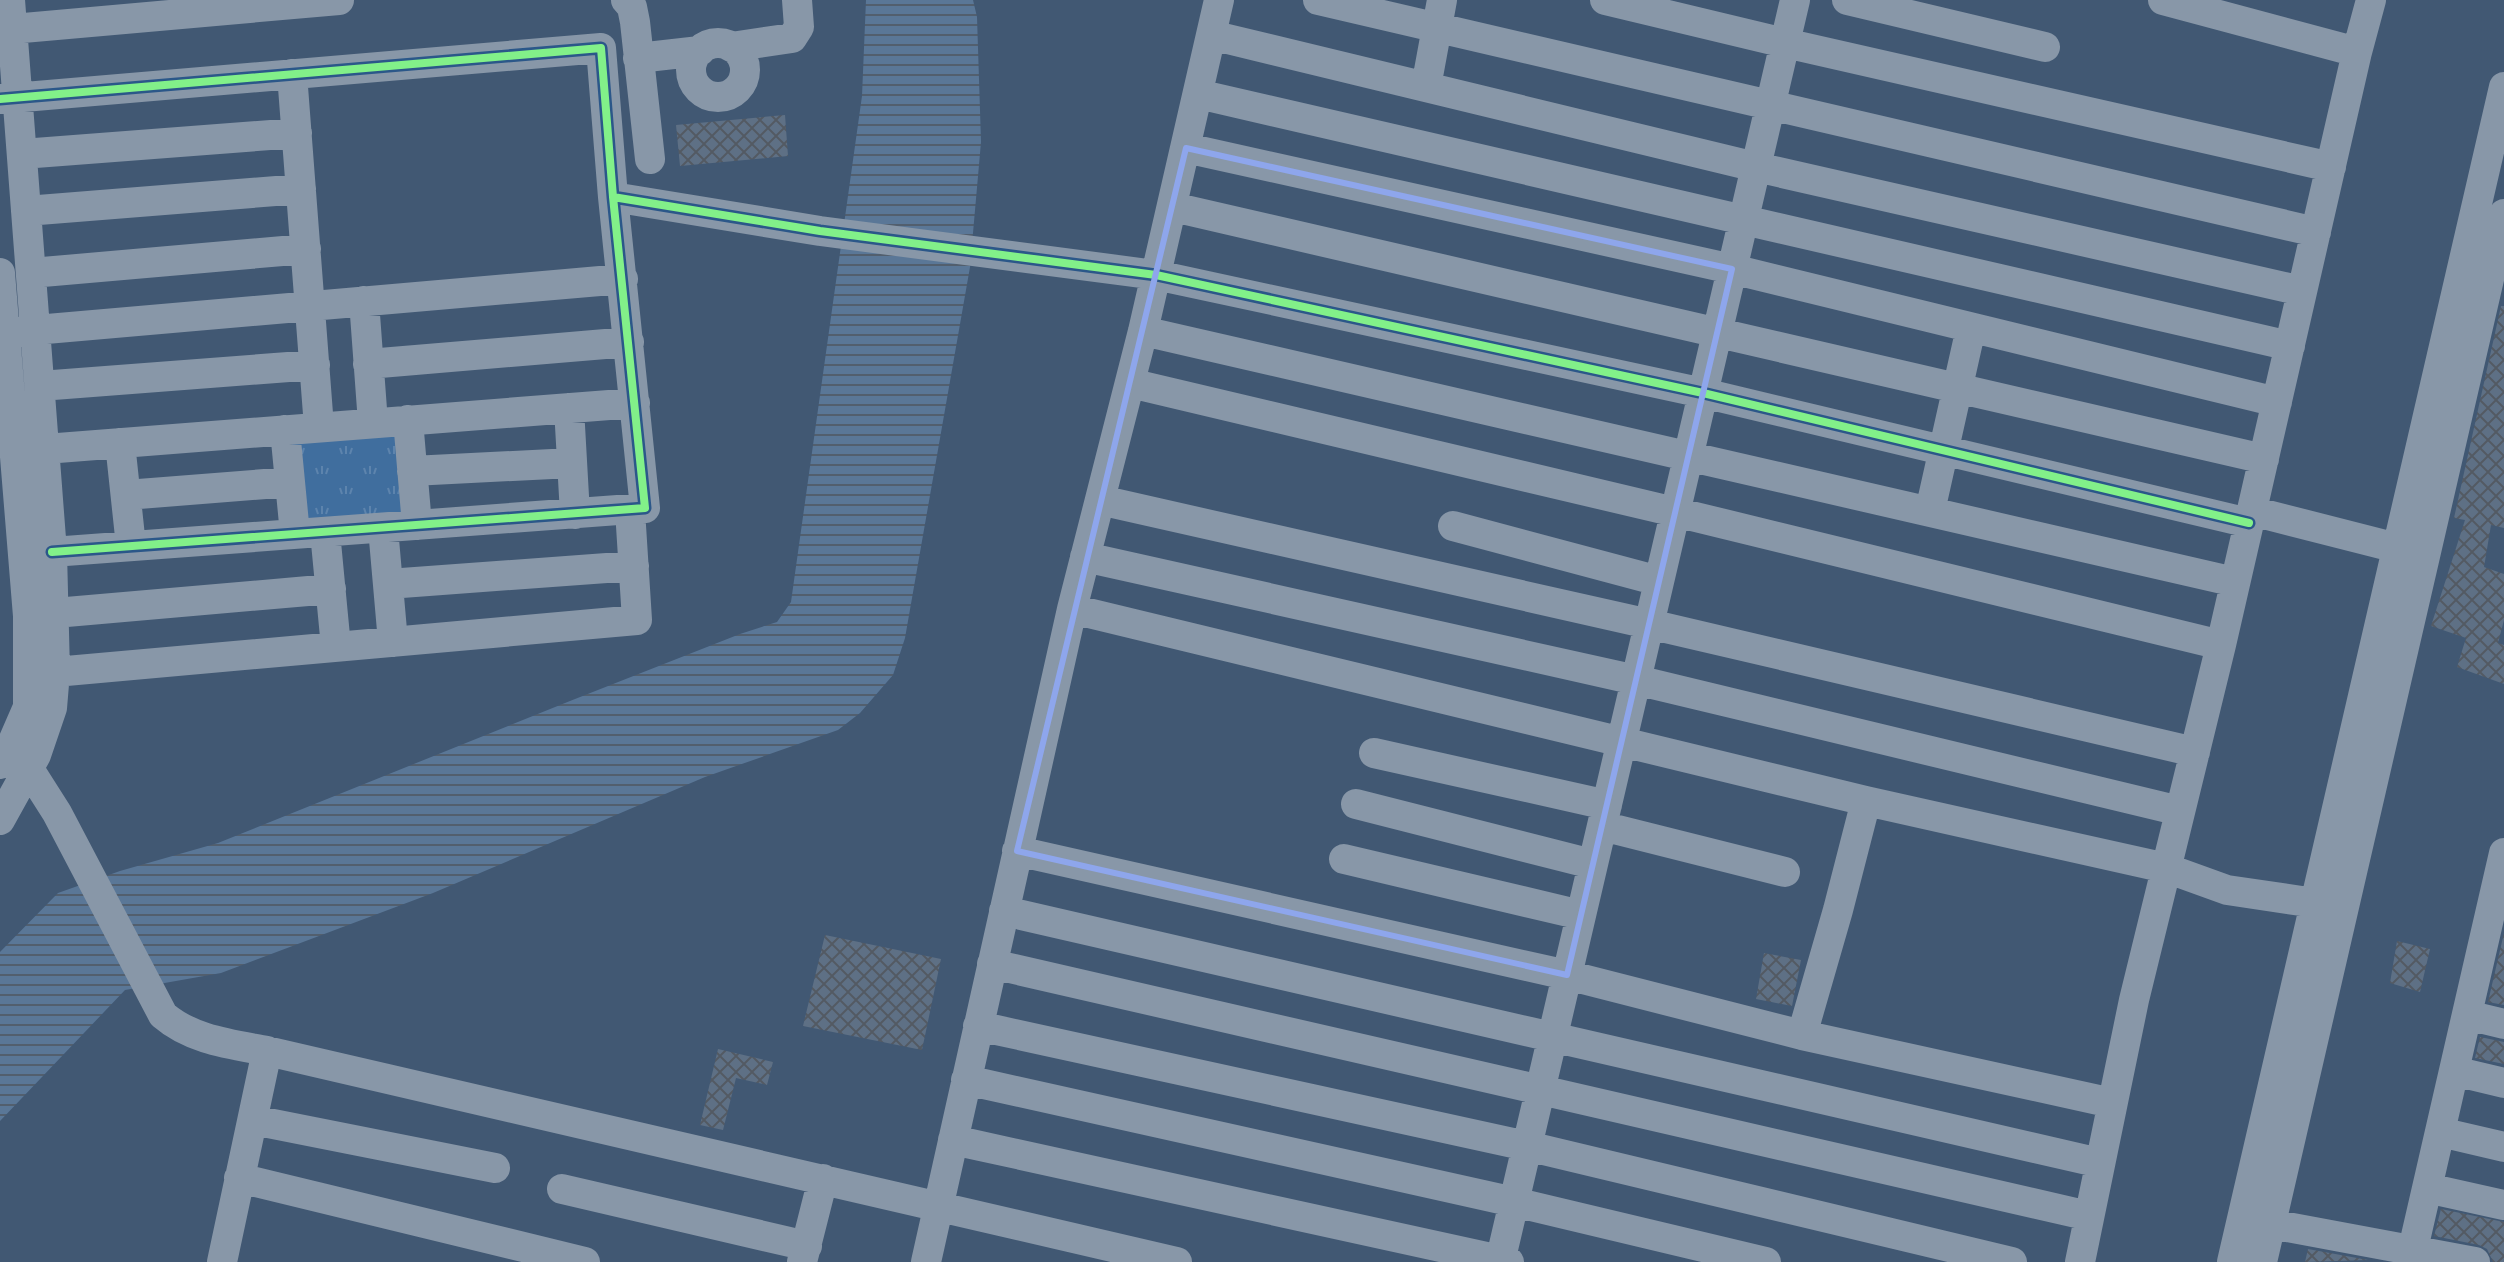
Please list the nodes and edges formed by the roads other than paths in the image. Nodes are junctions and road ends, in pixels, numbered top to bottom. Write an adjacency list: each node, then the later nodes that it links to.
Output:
1 (339, 0): 11 (street)
2 (626, 0): 20 (street)
3 (797, 0): 16 (street)
4 (1219, 0): 14 (street)
5 (1318, 0): 12 (street)
6 (1605, 0): 15 (street)
7 (1795, 0): 15 (street)
8 (1847, 0): 17 (street)
9 (2163, 0): 19 (street)
10 (2371, 0): 19 (street)
11 (77, 12): 13 (street)
12 (1440, 14): 22 (street); 26 (street)
13 (7, 20): 25 (street)
14 (1211, 35): 22 (street); 24 (street)
15 (1785, 43): 26 (street); 32 (street)
16 (731, 47): 18 (street); 18 (street)
17 (2045, 47)
18 (700, 51): 20 (street)
19 (2357, 52): 32 (street)
20 (638, 58): 30 (street)
21 (292, 74): 25 (street); 27 (street); 34 (street)
22 (1426, 87): 31 (street)
23 (2504, 87): 37 (street)
24 (1198, 94): 29 (street); 38 (street)
25 (9, 98): 28 (street)
26 (1770, 107): 31 (street); 39 (street)
27 (297, 133): 28 (street); 33 (street)
28 (14, 139): 36 (street)
29 (1186, 148): 35 (street); 41 (street)
30 (650, 159)
31 (1756, 167): 38 (street); 46 (street)
32 (2331, 167): 39 (street)
33 (301, 189): 36 (street); 40 (street)
34 (613, 197): 44 (street); 45 (street)
35 (1173, 207): 44 (street); 52 (street)
36 (26, 211): 43 (street)
37 (2496, 217): 92 (street); 157 (street)
38 (1744, 219): 41 (street); 55 (street)
39 (2316, 232): 46 (street)
40 (306, 249): 43 (street); 48 (street)
41 (1732, 269): 49 (street); 52 (street)
42 (0, 273): 53 (street)
43 (31, 273): 50 (street)
44 (1156, 275): 51 (street); 62 (street)
45 (623, 279): 47 (street); 54 (street)
46 (2302, 291): 55 (street)
47 (364, 301): 48 (street); 56 (street)
48 (310, 306): 50 (street); 57 (street)
49 (1971, 328): 60 (street); 63 (street)
50 (35, 329): 53 (street); 59 (street)
51 (1143, 331): 58 (street); 74 (street)
52 (1717, 331): 60 (street); 62 (street)
53 (2, 333): 61 (street)
54 (629, 342): 56 (street); 64 (street)
55 (2290, 346): 63 (street)
56 (368, 364): 67 (street)
57 (315, 365): 59 (street); 68 (street)
58 (1130, 383): 80 (street); 83 (street)
59 (40, 386): 71 (street)
60 (1958, 387): 72 (street); 75 (street)
61 (4, 392): 73 (street)
62 (1703, 393): 72 (street); 74 (street)
63 (2277, 402): 75 (street)
64 (635, 403): 65 (street); 81 (street)
65 (569, 408): 66 (street); 76 (street)
66 (408, 420): 67 (street); 77 (street)
67 (373, 423): 68 (street)
68 (319, 427): 69 (street)
69 (285, 430): 70 (street); 78 (street)
70 (120, 443): 71 (street); 79 (street)
71 (45, 449): 93 (street)
72 (1943, 450): 82 (street); 85 (street)
73 (7, 451): 93 (street)
74 (1688, 455): 82 (street); 83 (street)
75 (2264, 459): 85 (street)
76 (572, 463): 77 (street); 84 (street)
77 (412, 471): 86 (street)
78 (290, 482): 79 (street); 90 (street)
79 (126, 495): 91 (street)
80 (1100, 500): 94 (street); 102 (street)
81 (630, 510): 84 (street); 95 (street)
82 (1930, 511): 97 (street)
83 (1675, 512): 96 (street); 104 (street)
84 (575, 514): 86 (street)
85 (2250, 517): 92 (street); 97 (street)
86 (417, 525): 88 (street)
87 (1453, 526): 96 (street)
88 (383, 528): 89 (street); 98 (street)
89 (325, 532): 90 (street); 99 (street)
90 (295, 534): 91 (street)
91 (131, 546): 93 (street)
92 (2397, 548): 125 (street)
93 (25, 556): 101 (street)
94 (1085, 557): 100 (street); 107 (street)
95 (634, 566): 98 (street); 103 (street)
96 (1659, 581): 102 (street)
97 (2235, 582): 104 (street)
98 (388, 584): 103 (street)
99 (331, 589): 101 (street); 105 (street)
100 (1072, 609): 109 (street); 118 (street)
101 (28, 616): 106 (street); 108 (street)
102 (1649, 624): 107 (street); 110 (street)
103 (393, 642): 105 (street)
104 (2221, 645): 110 (street)
105 (336, 647): 106 (street)
106 (55, 672): 112 (street)
107 (1636, 680): 109 (street); 115 (street)
108 (14, 690): 112 (street)
109 (1622, 741): 113 (street); 116 (street)
110 (2195, 752): 115 (street)
111 (1374, 753): 116 (street)
112 (12, 762): 117 (street); 136 (street)
113 (1866, 801): 122 (street); 134 (street)
114 (1356, 804): 121 (street)
115 (2180, 811): 122 (street)
116 (1604, 816): 121 (street); 123 (street)
117 (0, 820)
118 (1017, 851): 126 (street); 130 (street)
119 (2504, 853): 124 (street)
120 (1344, 859): 127 (street)
121 (1592, 864): 127 (street)
122 (2166, 868): 125 (street); 141 (street)
123 (1785, 872)
124 (2500, 893): 128 (street)
125 (2315, 903): 168 (street)
126 (1004, 911): 129 (street); 135 (street)
127 (1581, 915): 130 (street)
128 (2492, 958): 131 (street)
129 (992, 964): 133 (street); 140 (street)
130 (1567, 975): 134 (street); 135 (street)
131 (2467, 1015): 132 (street); 137 (street)
132 (2504, 1024)
133 (978, 1026): 138 (street); 145 (street)
134 (1802, 1035): 141 (street)
135 (1553, 1036): 140 (street); 147 (street)
136 (267, 1051): 142 (street); 150 (street)
137 (2454, 1071): 139 (street); 143 (street)
138 (966, 1080): 144 (street); 153 (street)
139 (2504, 1083)
140 (1540, 1090): 145 (street); 156 (street)
141 (2112, 1103): 147 (street)
142 (253, 1120): 148 (street); 149 (street)
143 (2440, 1132): 146 (street); 151 (street)
144 (953, 1140): 155 (street); 160 (street)
145 (1527, 1146): 153 (street); 166 (street)
146 (2504, 1147)
147 (2100, 1163): 156 (street)
148 (495, 1168)
149 (239, 1178): 161 (street); 162 (street)
150 (823, 1179): 155 (street); 158 (street)
151 (2427, 1188): 154 (street); 159 (street)
152 (562, 1189): 158 (street)
153 (1514, 1202): 160 (street); 165 (street)
154 (2504, 1205)
155 (938, 1208): 163 (street); 164 (street)
156 (2089, 1216): 167 (street)
157 (2271, 1224): 159 (street); 169 (street)
158 (804, 1254)
159 (2412, 1256): 170 (street)
160 (1503, 1261)
161 (222, 1262)
162 (585, 1262)
163 (926, 1262)
164 (1177, 1262)
165 (1766, 1262)
166 (2012, 1262)
167 (2080, 1262)
168 (2232, 1262)
169 (2262, 1262)
170 (2475, 1262)

